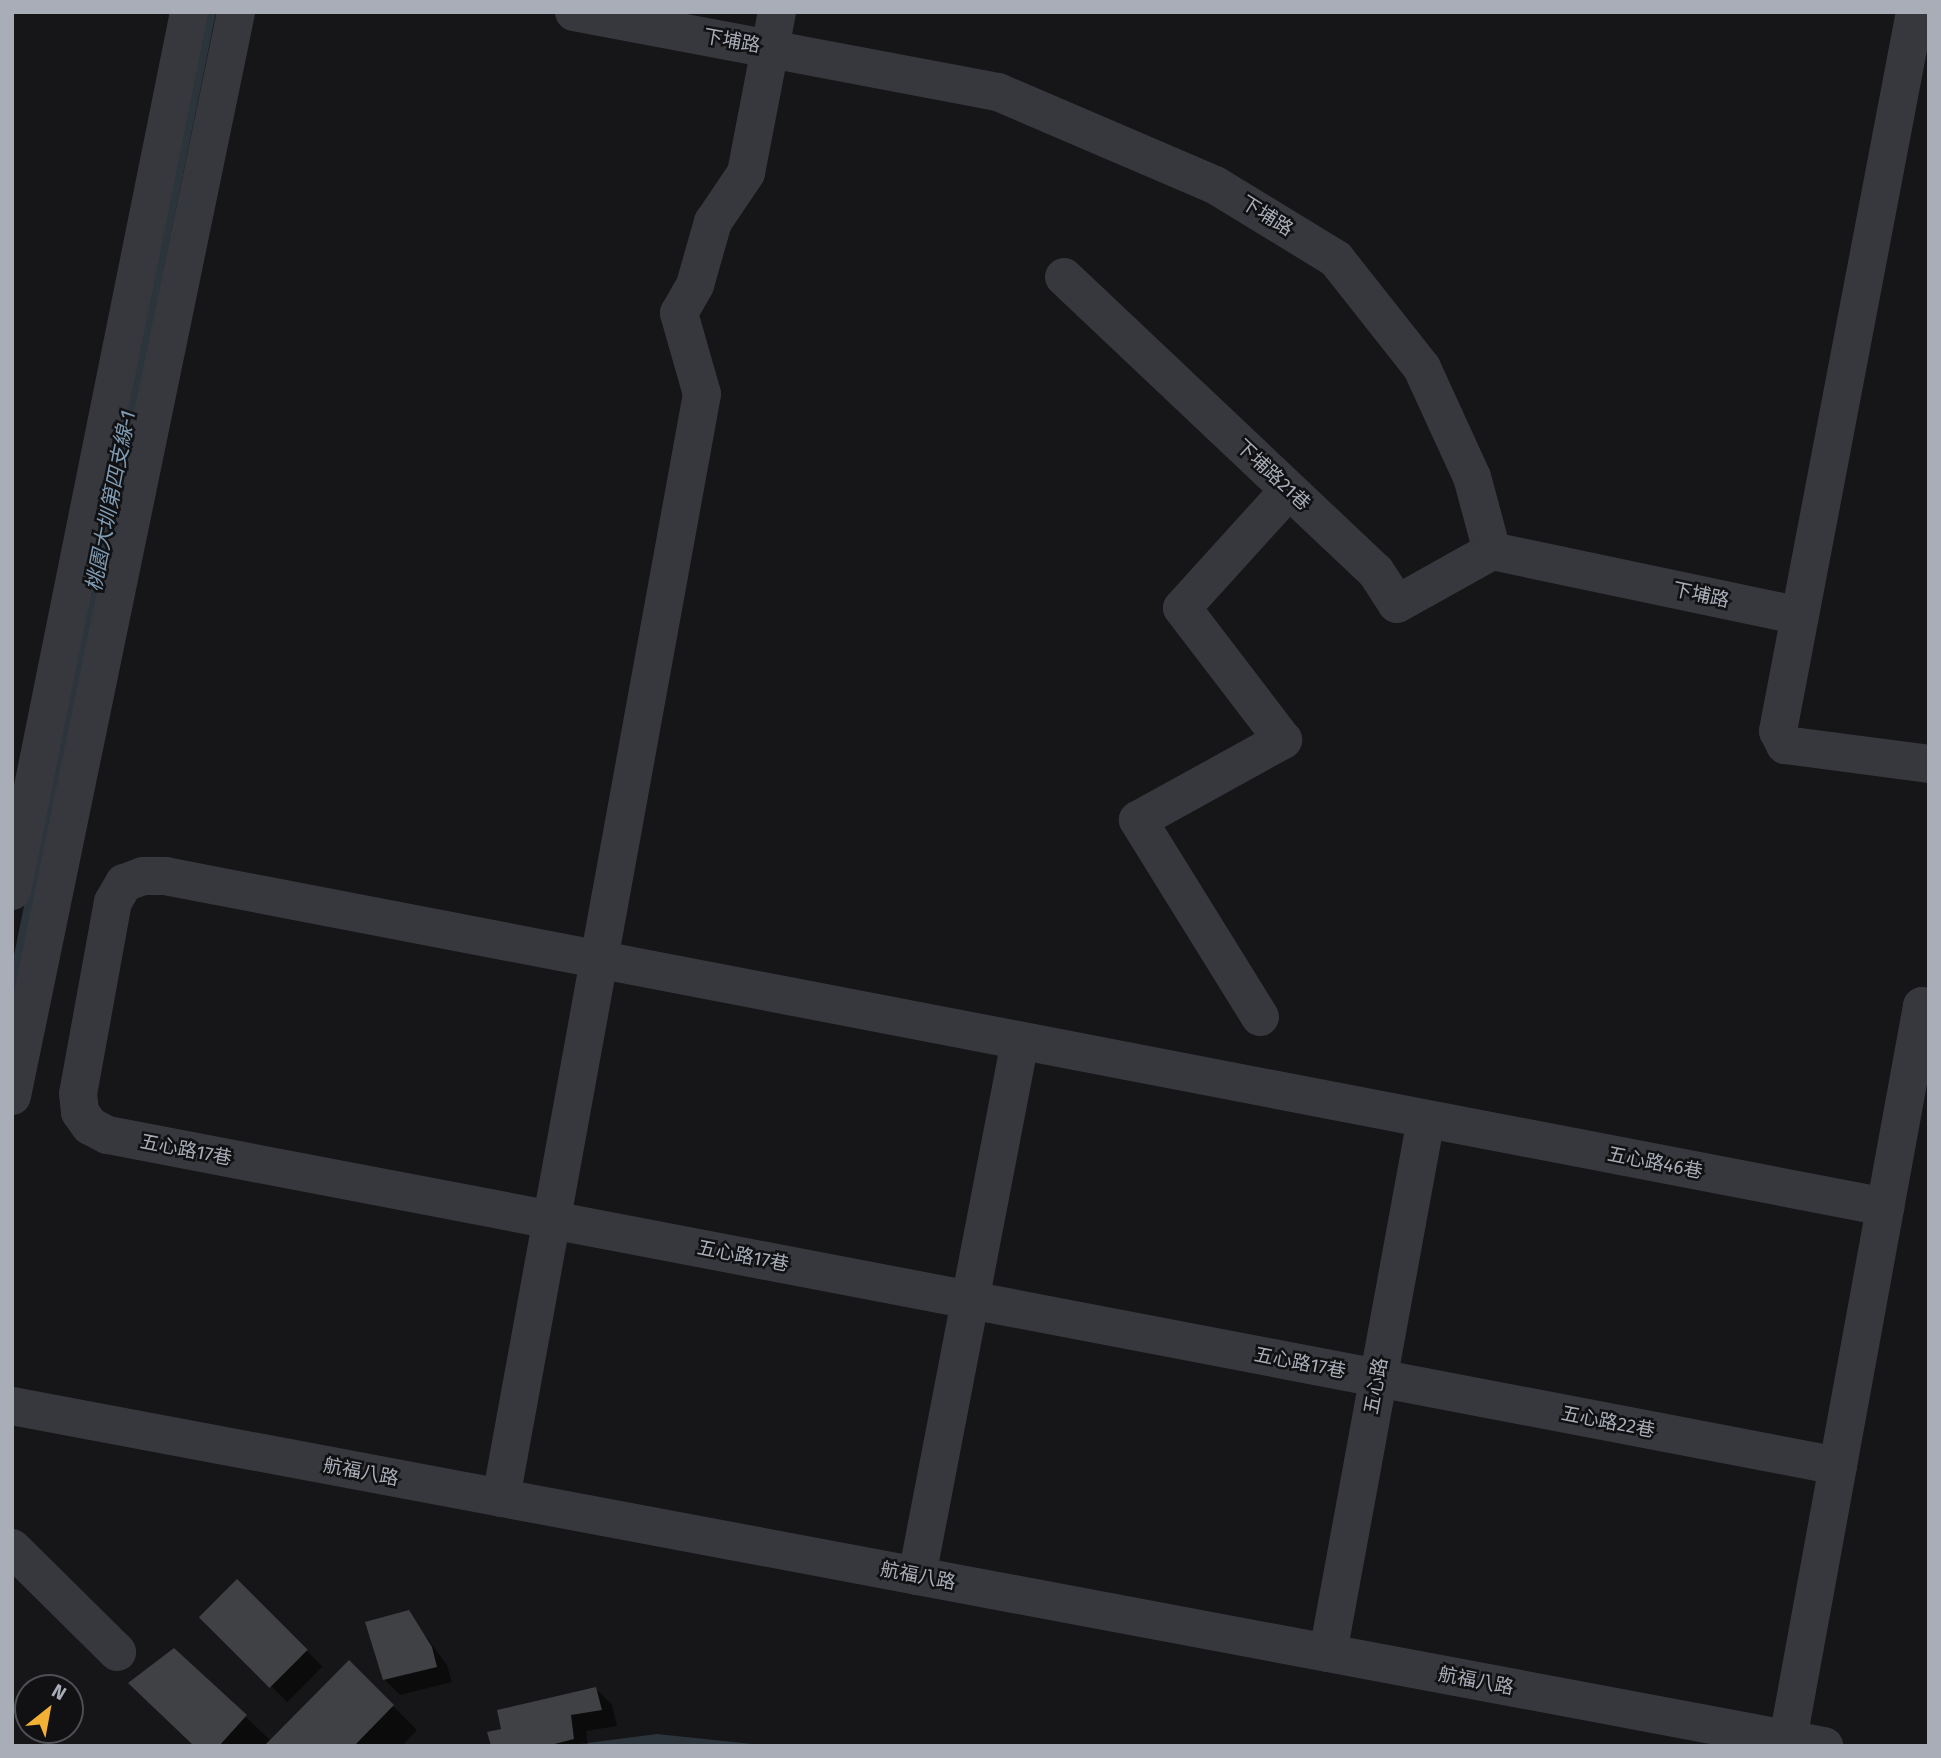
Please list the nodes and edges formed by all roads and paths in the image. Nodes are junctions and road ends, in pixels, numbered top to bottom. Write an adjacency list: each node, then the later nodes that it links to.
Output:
1 (189, 12): 11 (street)
2 (236, 12): 16 (street)
3 (574, 12): 5 (street, 下埔路)
4 (1916, 12): 9 (street)
5 (774, 30): 8 (street, 下埔路); 12 (street)
6 (1064, 276): 7 (street, 下埔路21巷)
7 (1289, 490): 8 (street, 下埔路21巷); 14 (street)
8 (1492, 551): 9 (street, 下埔路)
9 (1797, 615): 10 (street)
10 (1929, 764)
11 (12, 891)
12 (601, 960): 15 (street, 五心路46巷); 18 (street, 五心路46巷); 20 (street)
13 (1925, 1007): 19 (street)
14 (1260, 1017)
15 (1020, 1041): 17 (street, 五心路46巷); 21 (street)
16 (12, 1096)
17 (1426, 1119): 19 (street, 五心路46巷); 22 (street, 五心路)
18 (107, 1135): 20 (street, 五心路17巷)
19 (1885, 1207): 24 (street)
20 (550, 1220): 21 (street, 五心路17巷); 25 (street)
21 (970, 1300): 22 (street, 五心路17巷); 27 (street)
22 (1378, 1378): 24 (street, 五心路22巷); 29 (street, 五心路)
23 (12, 1406): 25 (street, 航福八路)
24 (1838, 1466): 30 (street)
25 (501, 1498): 27 (street, 航福八路)
26 (12, 1548): 28 (street)
27 (917, 1576): 29 (street, 航福八路)
28 (117, 1652)
29 (1328, 1653): 30 (street, 航福八路)
30 (1806, 1742)

